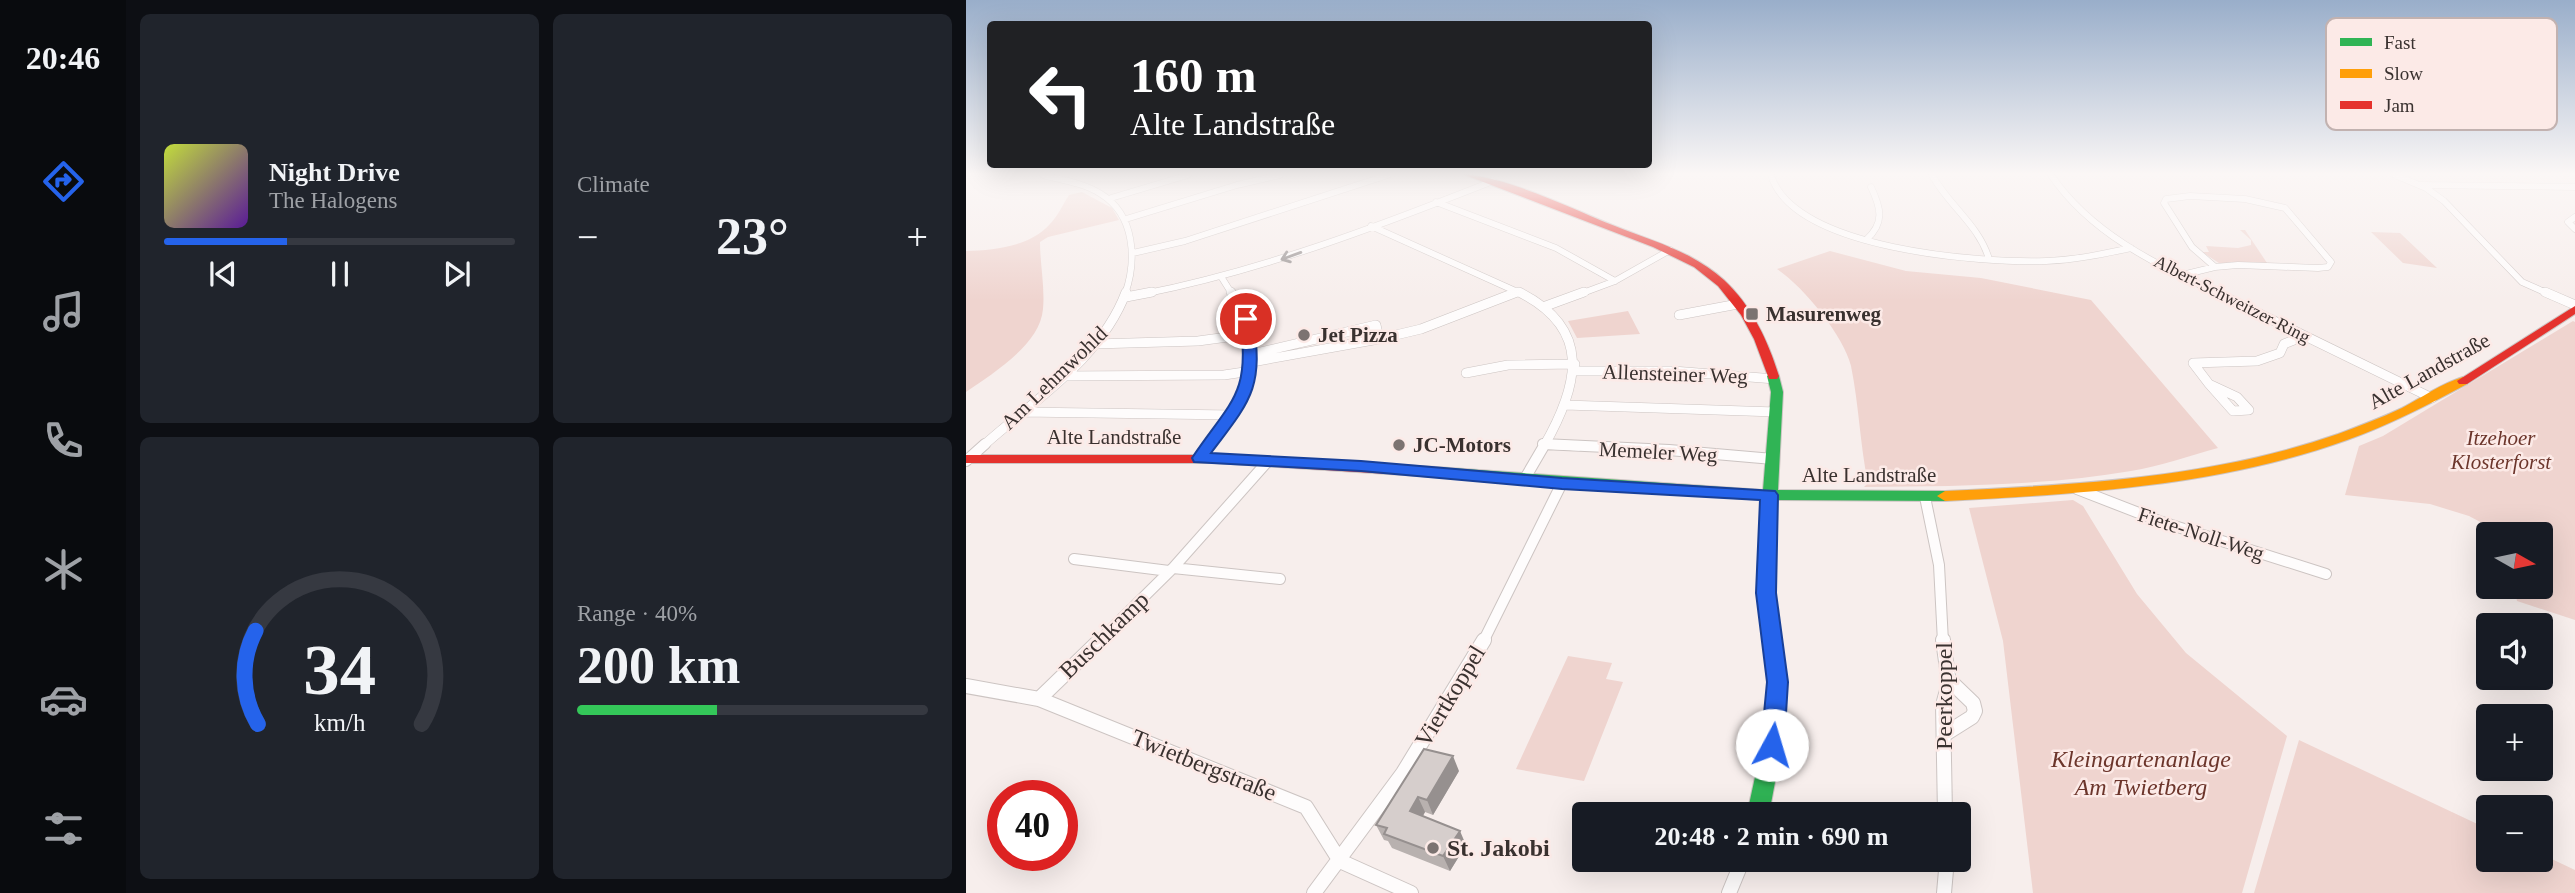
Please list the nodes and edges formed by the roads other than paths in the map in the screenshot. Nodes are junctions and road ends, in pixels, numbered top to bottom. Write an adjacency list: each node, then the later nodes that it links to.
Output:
1 (1134, 217): 14 (street)
2 (1260, 217): 20 (street)
3 (1396, 217): 15 (street)
4 (1474, 217): 25 (street)
5 (1585, 217): 19 (street)
6 (1810, 217): 17 (street)
7 (1881, 217): 17 (street)
8 (1963, 217): 21 (street)
9 (2085, 217): 18 (street, Albert-Schweitzer-Ring)
10 (2173, 217): 22 (street)
11 (2292, 217): 22 (street)
12 (2460, 217): 30 (street)
13 (2575, 217): 16 (street)
14 (1126, 219): 20 (street, Am Lehmwohld)
15 (1371, 226): 24 (street, one-way to 24); 26 (street)
16 (2575, 229)
17 (1866, 240): 21 (street)
18 (2131, 248): 21 (street); 23 (street, Albert-Schweitzer-Ring)
19 (1670, 250): 25 (street); 28 (street)
20 (1133, 253): 27 (street, Am Lehmwohld)
21 (1989, 259)
22 (2215, 267): 23 (street)
23 (2182, 275): 33 (street, Albert-Schweitzer-Ring)
24 (1222, 278): 27 (street); 32 (street)
25 (1615, 281): 29 (street)
26 (1517, 292): 29 (street); 34 (street)
27 (1126, 297): 35 (street, Am Lehmwohld)
28 (1738, 304): 31 (street); 40 (street)
29 (1544, 307): 37 (street)
30 (2573, 312): 42 (street, Alte Landstraße)
31 (1679, 315)
32 (1250, 334): 35 (street); 36 (street)
33 (2304, 336): 41 (street); 42 (street, Albert-Schweitzer-Ring)
34 (1379, 339): 36 (street); 36 (street)
35 (1095, 344): 39 (street, Am Lehmwohld)
36 (1251, 363): 39 (street); 46 (street)
37 (1575, 368): 38 (street, Allensteiner Weg); 40 (street, Allensteiner Weg); 43 (street)
38 (1466, 373)
39 (1063, 376): 44 (street, Am Lehmwohld)
40 (1775, 379): 45 (street)
41 (2208, 384)
42 (2432, 398): 54 (street, Alte Landstraße)
43 (1565, 405): 45 (street, Memeler Weg); 47 (street)
44 (1022, 412): 46 (street); 50 (street, Am Lehmwohld)
45 (1776, 412): 49 (street)
46 (1233, 415): 48 (street)
47 (1543, 444): 49 (street, Memeler Weg); 52 (street)
48 (1200, 458): 50 (street, Alte Landstraße); 51 (street, Alte Landstraße)
49 (1773, 459): 55 (street)
50 (967, 460)
51 (1268, 461): 52 (street, Alte Landstraße); 58 (street, Buschkamp)
52 (1524, 481): 53 (street, Alte Landstraße)
53 (1562, 483): 55 (street, Alte Landstraße); 67 (street, Viertkoppel)
54 (2077, 489): 56 (street, Alte Landstraße); 59 (street, Fiete-Noll-Weg)
55 (1769, 495): 56 (street, Alte Landstraße); 65 (street)
56 (1925, 497): 61 (street, Peerkoppel)
57 (1074, 559): 58 (street, Buschkamp)
58 (1171, 569): 60 (street, Buschkamp); 63 (street, Buschkamp)
59 (2326, 575)
60 (1280, 579)
61 (1948, 679): 64 (street, Peerkoppel); 64 (street)
62 (966, 687): 63 (street, Twietbergstraße)
63 (1039, 699): 67 (street, Twietbergstraße)
64 (1945, 734): 66 (street, Peerkoppel)
65 (1761, 802)
66 (1945, 802)
67 (1340, 861): 70 (street, Viertkoppel); 71 (street)
68 (1738, 872): 72 (street)
69 (1946, 872): 73 (street)
70 (1314, 893)
71 (1410, 893)
72 (1729, 893)
73 (1944, 893)

